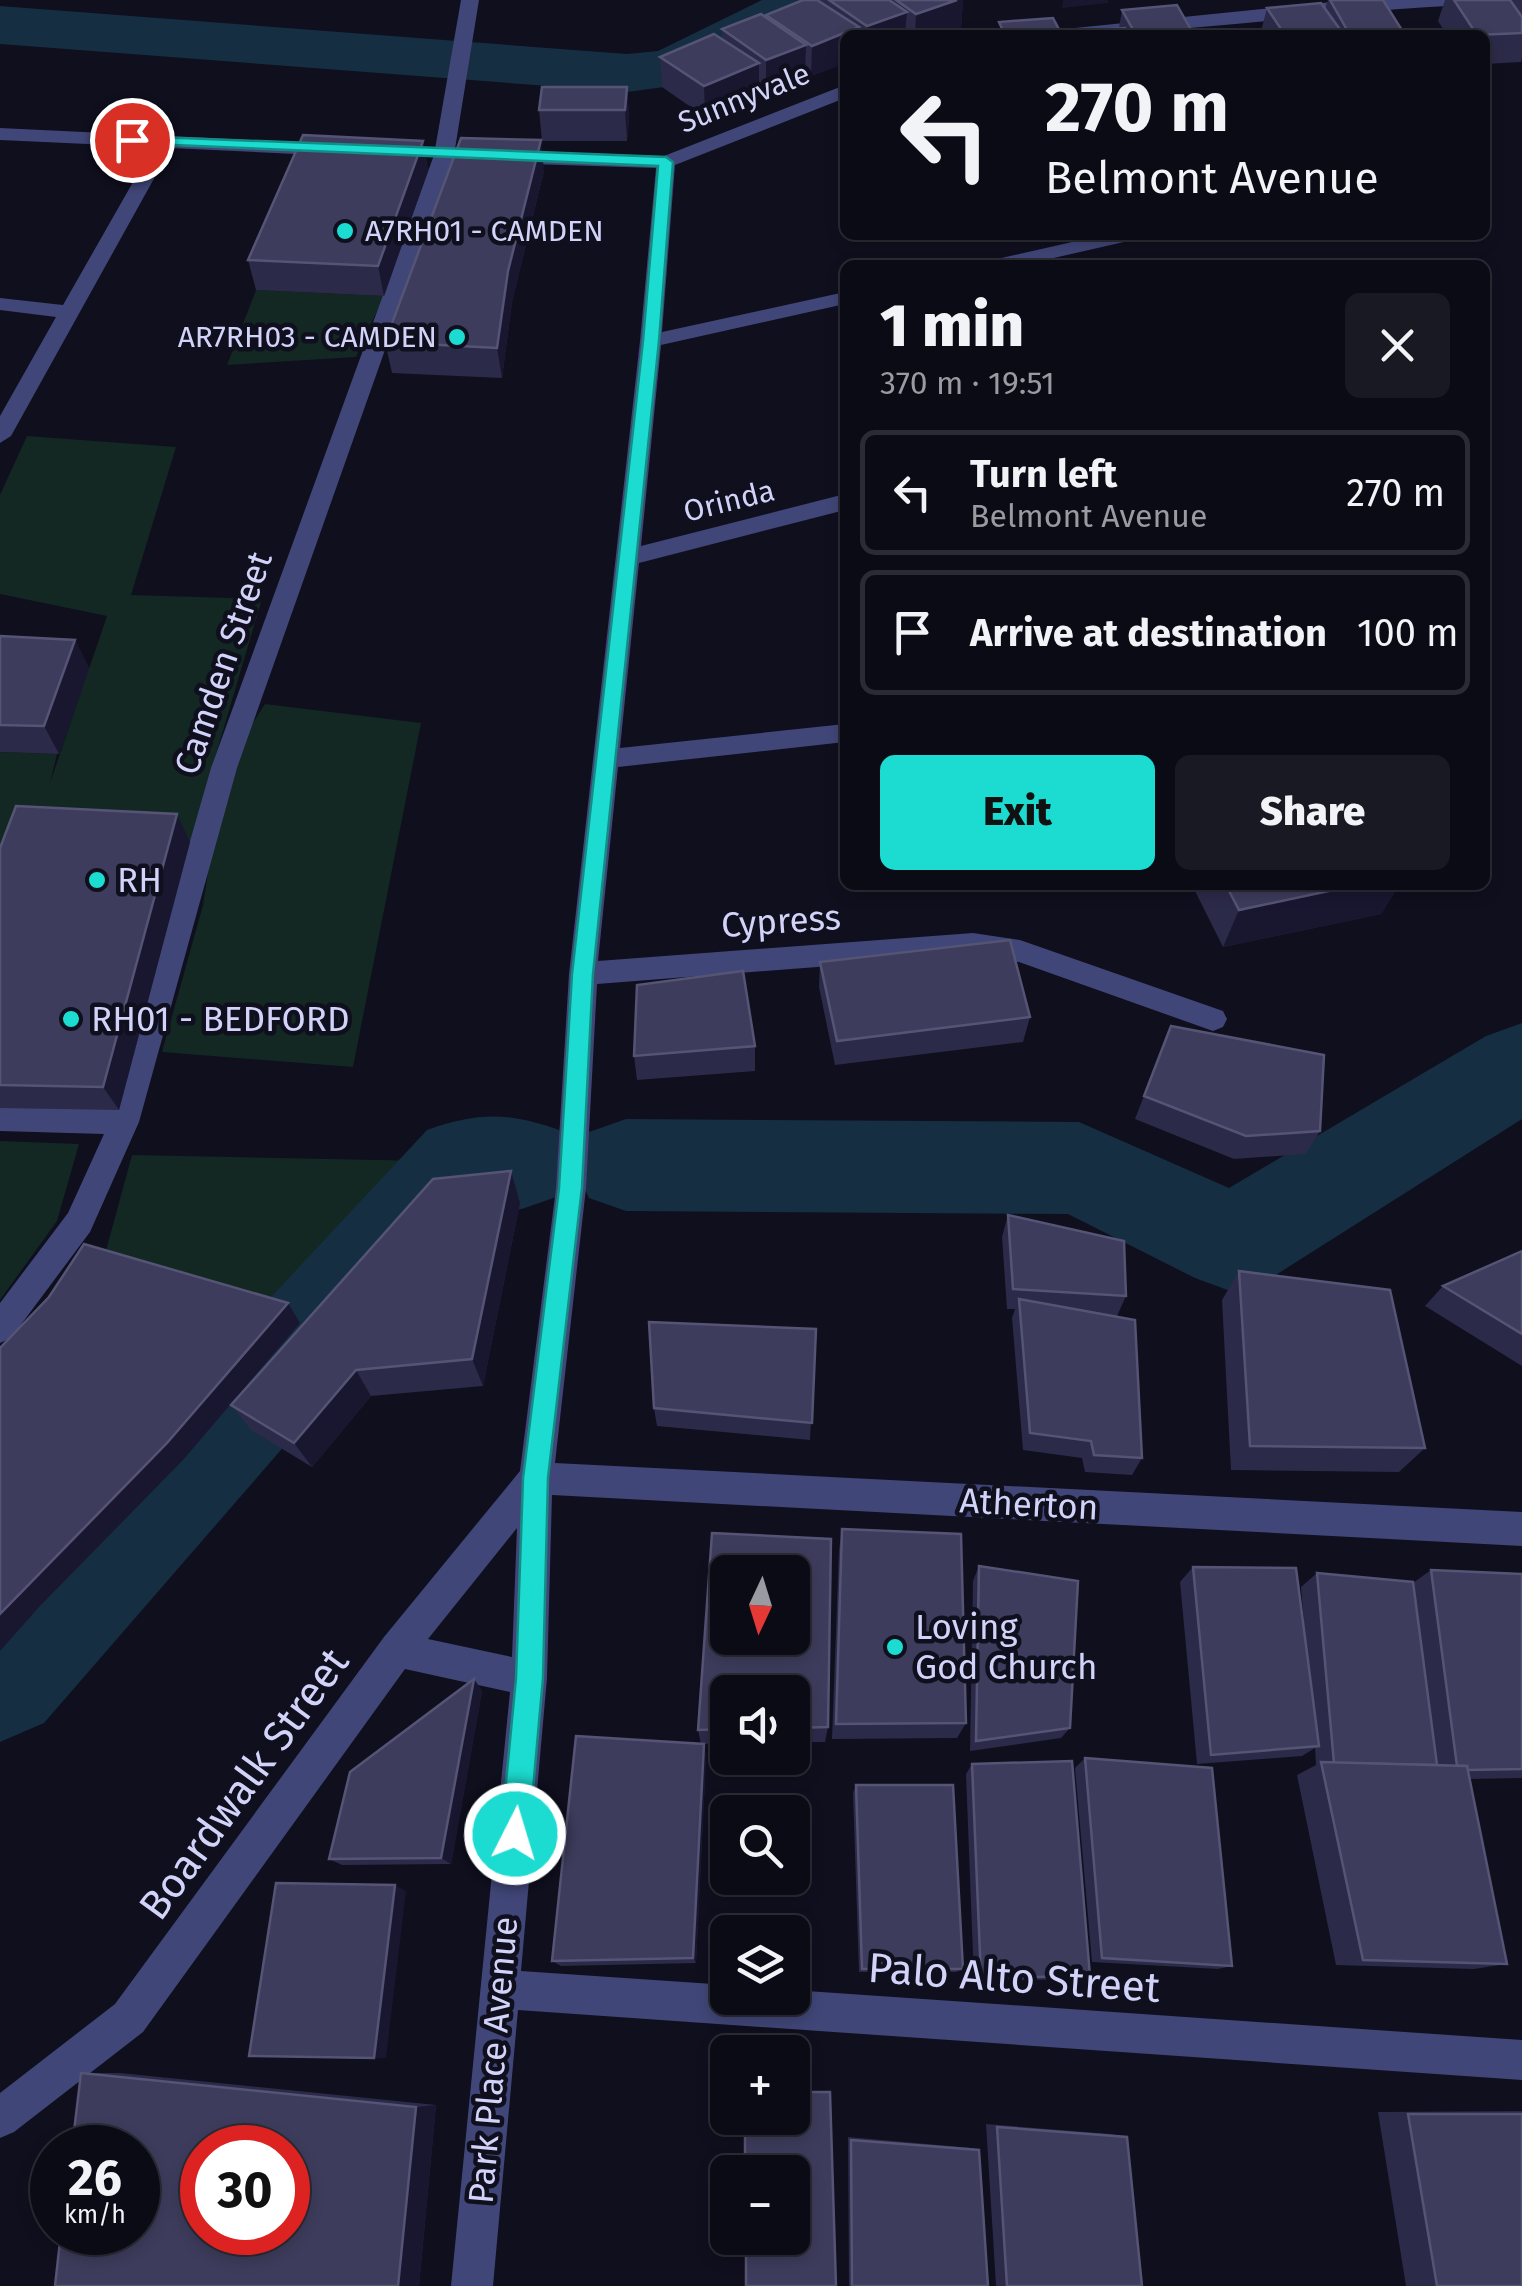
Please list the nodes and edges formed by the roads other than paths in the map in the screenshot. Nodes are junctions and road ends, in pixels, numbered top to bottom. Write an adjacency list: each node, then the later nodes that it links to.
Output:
1 (470, 0): 10 (street, Camden Street)
2 (1201, 0): 4 (street)
3 (1472, 0): 4 (street)
4 (1206, 21): 5 (street)
5 (1109, 30)
6 (840, 93): 11 (street, Sunnyvale)
7 (0, 134): 8 (street)
8 (165, 142): 9 (street); 16 (street)
9 (364, 151)
10 (452, 155): 11 (street); 26 (street, Camden Street)
11 (666, 162): 17 (street, Park Place Avenue)
12 (1108, 240): 13 (street)
13 (1018, 260)
14 (840, 299): 17 (street)
15 (0, 304): 16 (street)
16 (71, 312): 18 (street)
17 (651, 341): 20 (street, Park Place Avenue)
18 (0, 436)
19 (840, 503): 20 (street, Orinda)
20 (627, 558): 22 (street, Park Place Avenue)
21 (840, 734): 22 (street)
22 (604, 759): 23 (street, Park Place Avenue)
23 (582, 974): 24 (street, Cypress); 28 (street, Park Place Avenue)
24 (1212, 1019)
25 (0, 1118): 26 (street)
26 (124, 1122): 27 (street, Camden Street)
27 (0, 1328)
28 (536, 1478): 29 (street, Atherton); 30 (street, Boardwalk Street); 31 (street, Park Place Avenue)
29 (1522, 1529)
30 (398, 1650): 31 (street); 34 (street, Boardwalk Street)
31 (529, 1678): 32 (street, Park Place Avenue)
32 (500, 1990): 33 (street, Palo Alto Street); 35 (street, Park Place Avenue)
33 (1522, 2060)
34 (0, 2118)
35 (472, 2286)

